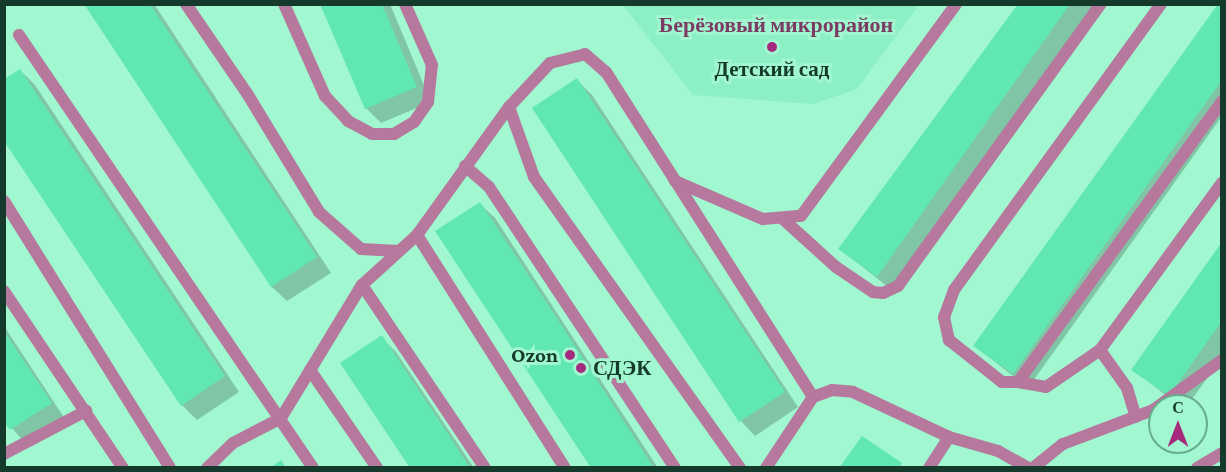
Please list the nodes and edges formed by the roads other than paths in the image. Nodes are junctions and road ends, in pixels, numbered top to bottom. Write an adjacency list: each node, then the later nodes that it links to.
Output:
1 (186, 4): 16 (lane)
2 (284, 4): 3 (lane)
3 (405, 4)
4 (956, 4): 14 (lane)
5 (1101, 4): 14 (lane)
6 (1161, 4): 22 (lane)
7 (19, 35): 26 (lane)
8 (1221, 101): 22 (lane)
9 (509, 107): 10 (lane); 11 (lane); 38 (lane)
10 (465, 166): 15 (lane); 37 (lane)
11 (675, 181): 14 (lane); 23 (lane)
12 (1221, 183): 19 (lane)
13 (4, 201): 31 (lane)
14 (783, 219)
15 (417, 235): 16 (lane); 36 (lane)
16 (399, 251): 17 (lane)
17 (362, 285): 21 (lane); 35 (lane)
18 (4, 291): 24 (lane)
19 (1100, 350): 22 (lane); 25 (lane)
20 (1221, 360): 25 (lane)
21 (310, 370): 26 (lane); 34 (lane)
22 (1018, 382)
23 (813, 397): 27 (lane); 39 (lane)
24 (86, 411): 28 (lane); 30 (lane)
25 (1137, 417): 41 (lane)
26 (281, 418): 32 (lane); 33 (lane)
27 (949, 437): 40 (lane); 41 (lane)
28 (6, 452)
29 (1221, 453): 42 (lane)
30 (123, 468)
31 (170, 468)
32 (207, 468)
33 (313, 468)
34 (377, 468)
35 (485, 468)
36 (564, 468)
37 (675, 468)
38 (740, 468)
39 (766, 468)
40 (929, 468)
41 (1031, 468)
42 (1197, 468)

